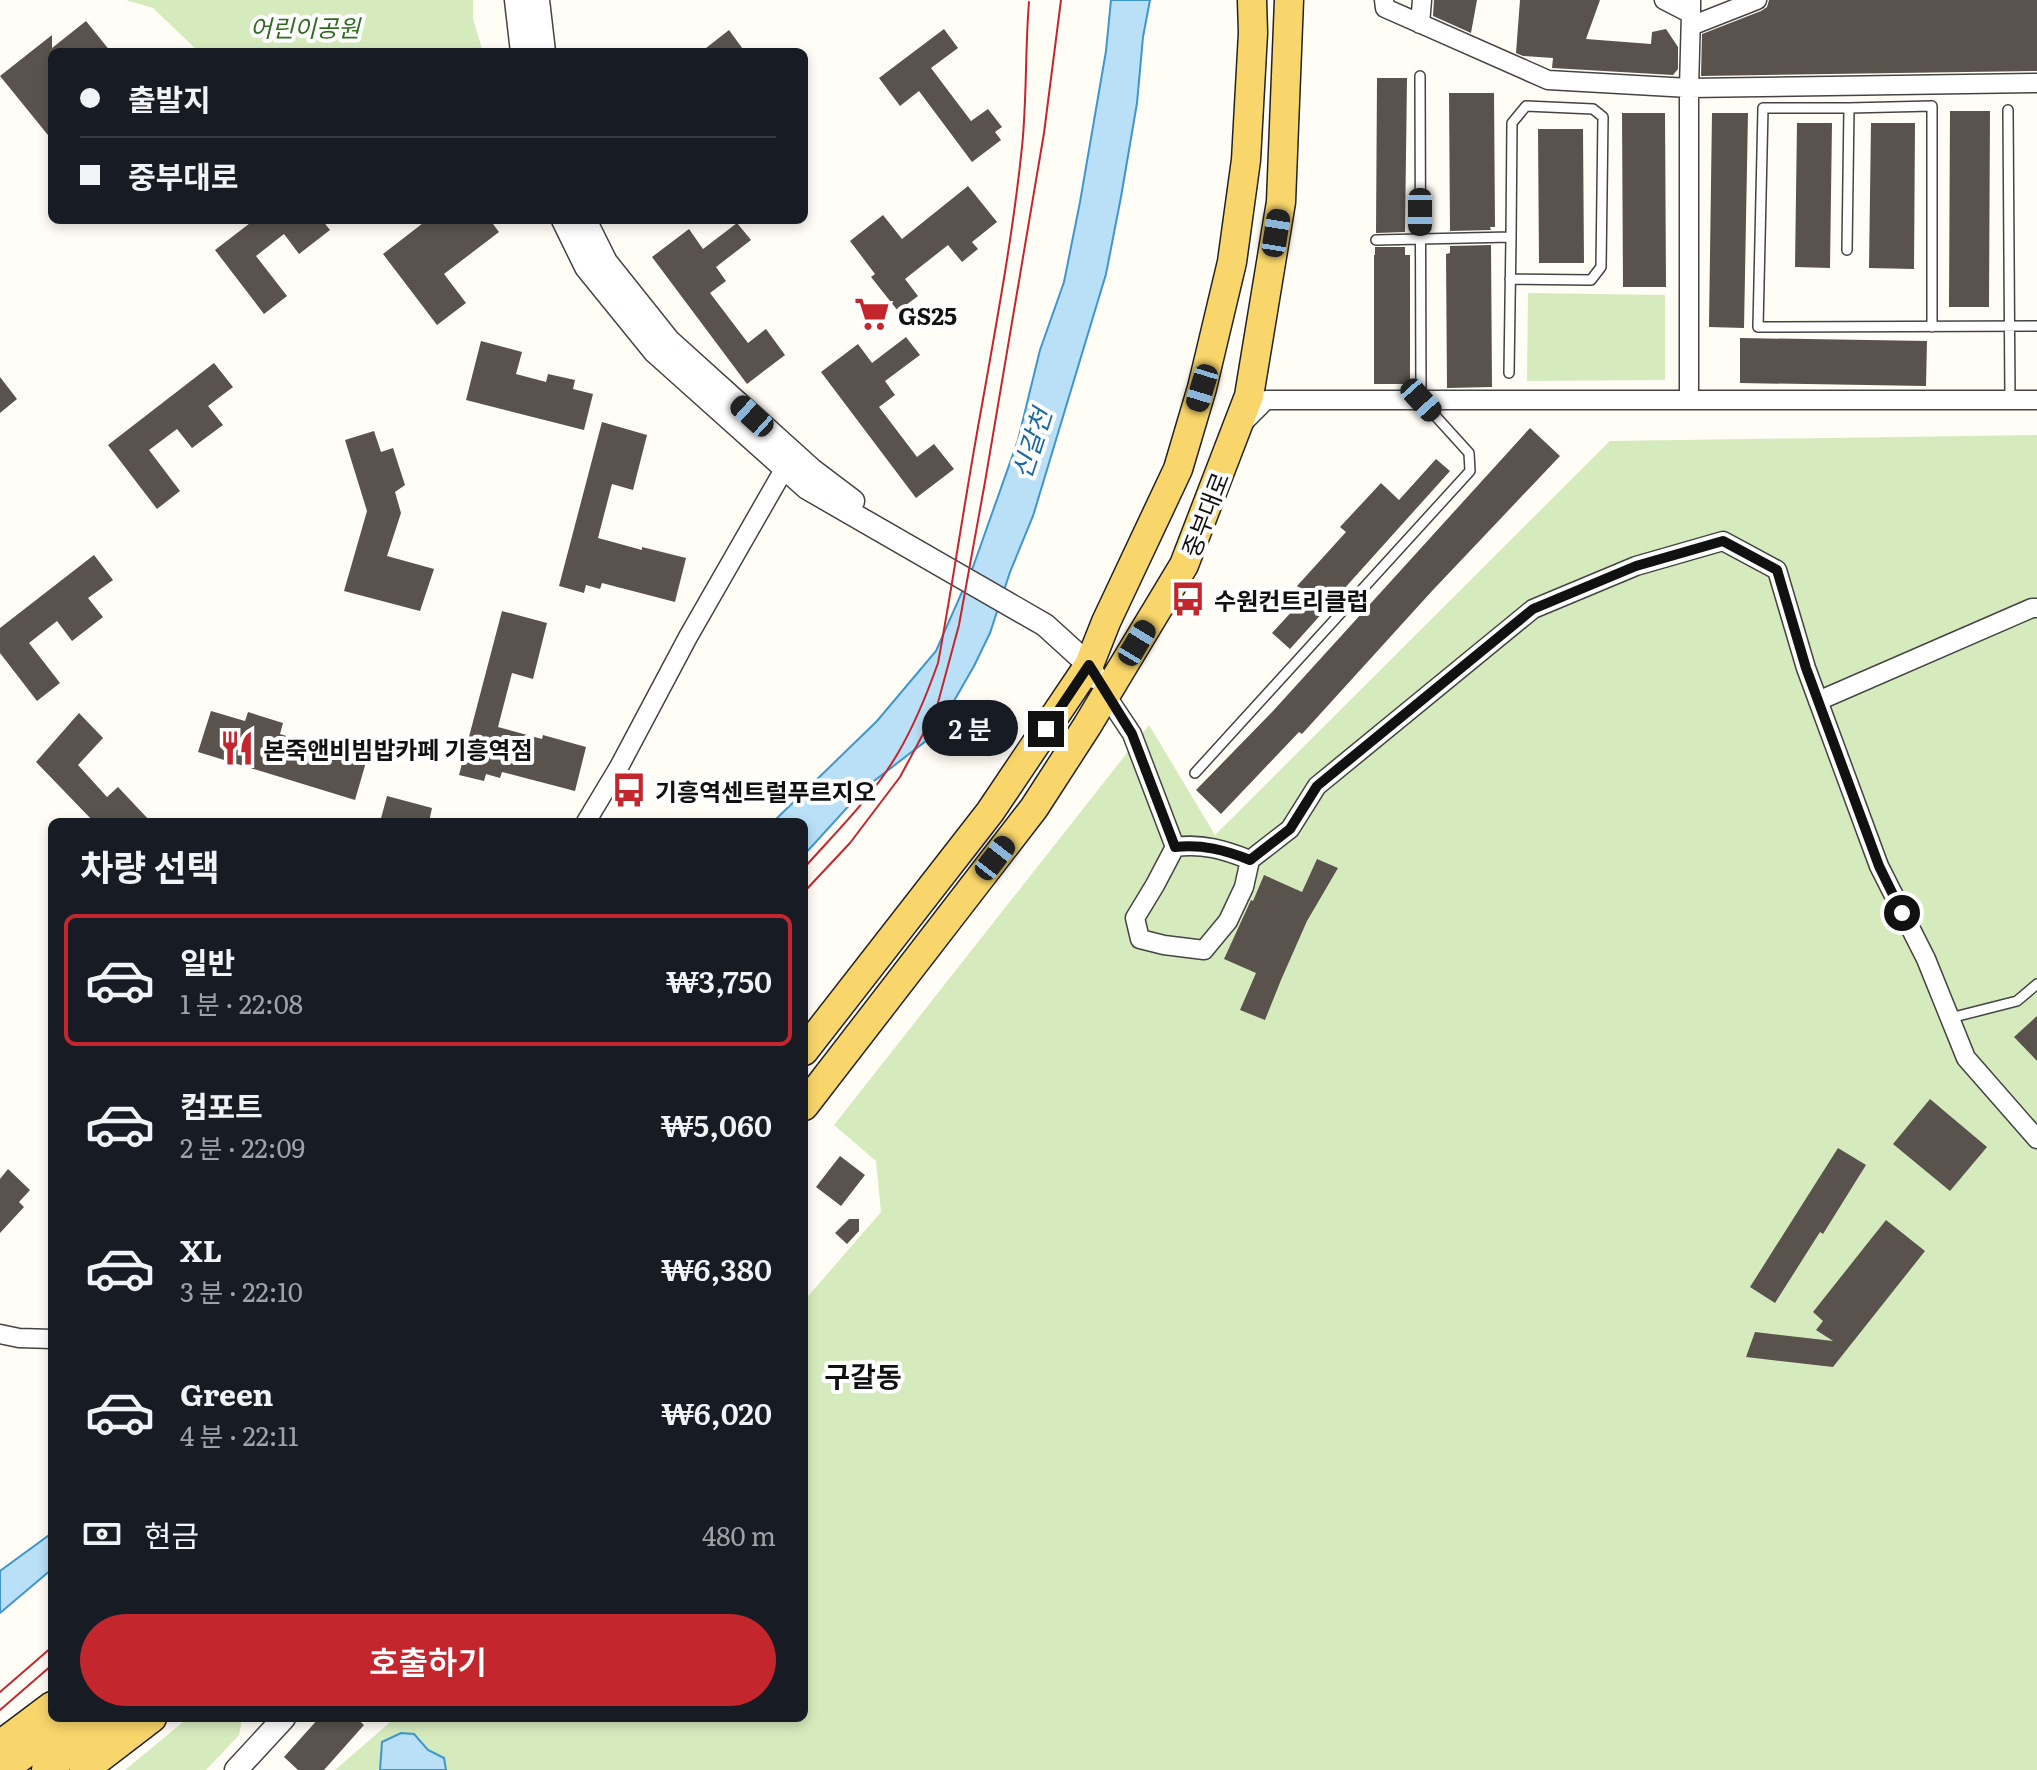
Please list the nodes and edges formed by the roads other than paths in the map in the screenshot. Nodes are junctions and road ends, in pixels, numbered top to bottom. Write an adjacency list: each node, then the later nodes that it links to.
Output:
1 (516, 0): 11 (street)
2 (538, 0): 12 (street)
3 (1252, 0): 38 (main road, 중부대로)
4 (1289, 0): 28 (main road, 중부대로)
5 (1384, 0): 10 (street)
6 (1422, 0): 10 (street)
7 (1664, 0): 9 (street)
8 (1757, 0): 9 (street)
9 (1691, 13): 15 (street)
10 (1420, 24): 15 (street)
11 (522, 48)
12 (544, 48)
13 (1420, 76): 21 (lane)
14 (2037, 83): 15 (street)
15 (1689, 88): 32 (street)
16 (1849, 108): 23 (lane); 27 (lane); 27 (lane)
17 (2008, 110): 25 (lane)
18 (565, 224): 36 (street)
19 (587, 224): 36 (street)
20 (1511, 237): 21 (lane); 24 (lane); 24 (lane)
21 (1420, 239): 22 (lane); 31 (lane)
22 (1376, 240)
23 (1847, 250)
24 (1510, 279): 29 (lane)
25 (2009, 326): 26 (lane); 27 (lane); 33 (lane)
26 (2037, 326)
27 (1932, 327)
28 (1256, 355): 30 (street); 35 (main road, 중부대로)
29 (1509, 373)
30 (1266, 400): 31 (street); 35 (street)
31 (1421, 400): 32 (street); 41 (lane)
32 (1689, 400): 33 (street)
33 (2010, 400): 34 (street)
34 (2037, 400)
35 (1236, 430): 39 (main road, 중부대로)
36 (789, 461): 38 (street); 42 (street)
37 (2037, 608): 40 (street)
38 (1089, 665): 39 (street); 47 (main road, 중부대로)
39 (1106, 695): 43 (street); 48 (main road, 중부대로)
40 (1818, 701): 44 (street); 46 (street)
41 (1195, 773)
42 (588, 818)
43 (1175, 847): 44 (street); 44 (street)
44 (1250, 860)
45 (2037, 984): 46 (lane)
46 (1950, 1018): 49 (street)
47 (808, 1046)
48 (808, 1101)
49 (2037, 1139)
50 (0, 1334): 51 (street)
51 (48, 1339)
52 (48, 1709): 58 (main road)
53 (68, 1722): 60 (main road)
54 (108, 1722): 61 (main road)
55 (147, 1722): 62 (main road)
56 (258, 1722): 59 (street)
57 (280, 1722): 59 (street)
58 (0, 1745)
59 (238, 1768)
60 (3, 1770)
61 (46, 1770)
62 (84, 1770)

